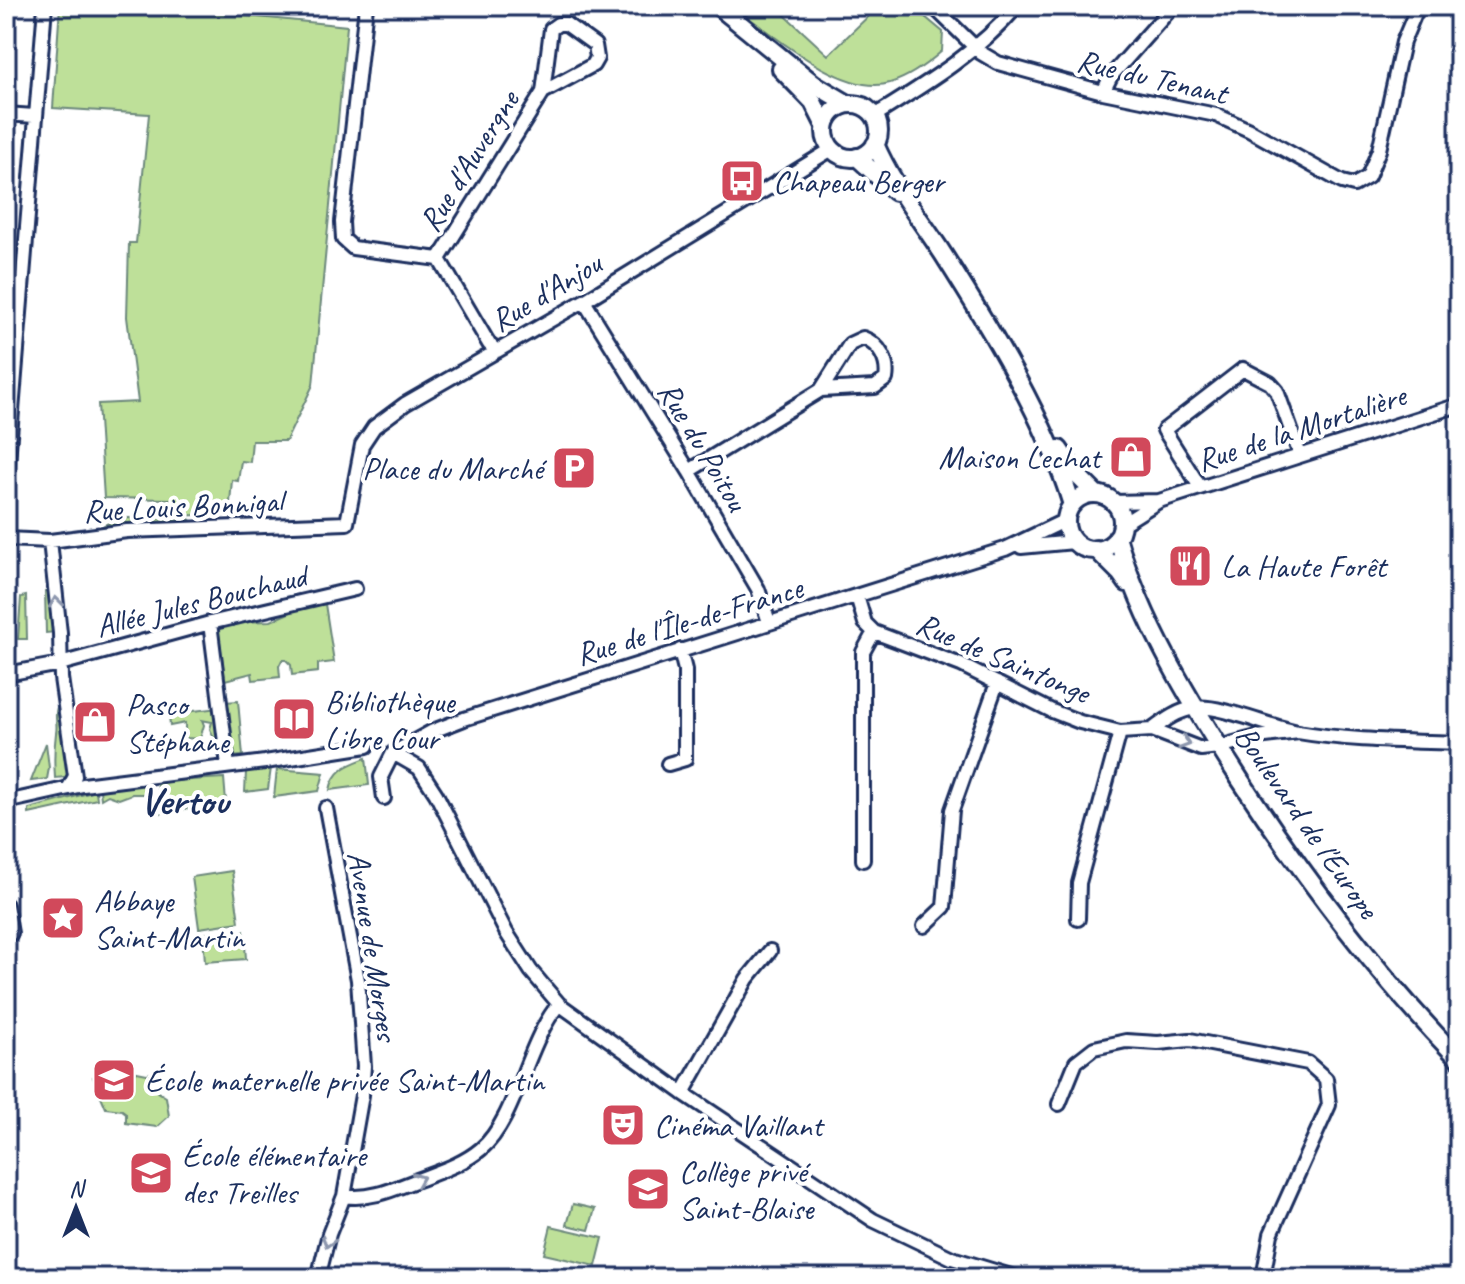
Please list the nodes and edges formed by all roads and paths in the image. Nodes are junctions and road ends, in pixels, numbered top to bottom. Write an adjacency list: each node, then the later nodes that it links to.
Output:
1 (45, 6): 14 (street)
2 (366, 6): 21 (street)
3 (718, 6): 8 (street)
4 (933, 6): 9 (street, Rue du Tenant)
5 (1017, 6): 9 (street)
6 (1173, 6): 11 (street)
7 (1418, 6): 11 (street, Rue du Tenant)
8 (761, 42): 12 (street); 16 (street)
9 (977, 46): 11 (street, Rue du Tenant); 15 (street)
10 (543, 92): 10 (street, Rue d'Auvergne); 21 (street, Rue d'Auvergne)
11 (1103, 92)
12 (848, 104): 15 (street); 16 (street)
13 (6, 114): 14 (street)
14 (34, 116): 29 (street)
15 (874, 116): 17 (street)
16 (825, 126): 18 (street)
17 (875, 144): 19 (street); 20 (street)
18 (832, 149): 19 (street); 22 (street, Rue d'Anjou)
19 (857, 157): 20 (street)
20 (910, 208): 26 (street)
21 (439, 259): 23 (street)
22 (584, 301): 23 (street, Rue d'Anjou); 28 (street, Rue du Poitou)
23 (497, 351): 35 (street, Rue d'Anjou)
24 (821, 390): 24 (street); 28 (street)
25 (1459, 405): 27 (street, Rue de la Mortalière)
26 (1049, 440): 31 (street); 34 (street)
27 (1300, 455): 30 (street, Rue de la Mortalière); 30 (street)
28 (689, 471): 45 (street, Rue du Poitou)
29 (6, 485)
30 (1200, 487): 32 (street, Rue de la Mortalière)
31 (1096, 494): 33 (street); 34 (street)
32 (1159, 501): 33 (street, Rue de la Mortalière); 36 (street, Rue de la Mortalière)
33 (1113, 502): 36 (street)
34 (1069, 512): 39 (street); 40 (street, Rue de l'Île-de-France)
35 (347, 523): 38 (street, Rue Louis Bonnigal)
36 (1119, 531): 41 (street); 44 (street, Boulevard de l'Europe)
37 (6, 539): 38 (street)
38 (50, 541): 49 (street, Rue Louis Bonnigal, one-way to 38)
39 (1074, 542): 40 (street, Rue de l'Île-de-France); 41 (street)
40 (1005, 549): 43 (street, Rue de l'Île-de-France)
41 (1096, 549): 44 (street, Boulevard de l'Europe)
42 (355, 589): 46 (street, Allée Jules Bouchaud)
43 (857, 596): 45 (street, Rue de l'Île-de-France); 47 (street, Rue de Saintonge)
44 (1138, 597): 52 (street, Boulevard de l'Europe)
45 (769, 622): 48 (street, Rue de l'Île-de-France)
46 (210, 623): 49 (street, Allée Jules Bouchaud); 61 (street)
47 (874, 632): 51 (street, Rue de Saintonge); 66 (street)
48 (680, 650): 59 (street, Rue de l'Île-de-France); 60 (street)
49 (60, 664): 50 (street, Allée Jules Bouchaud); 62 (street, Rue Louis Bonnigal)
50 (6, 674)
51 (997, 683): 54 (street, Rue de Saintonge); 69 (street)
52 (1195, 708): 53 (street, Rue de Saintonge); 55 (street); 58 (street, Boulevard de l'Europe)
53 (1152, 730): 54 (street, Rue de Saintonge); 58 (street, Rue de Saintonge, one-way to 58)
54 (1120, 732): 68 (street)
55 (1299, 732): 56 (street); 58 (street)
56 (1459, 743)
57 (367, 746): 61 (street)
58 (1219, 747): 73 (street, Boulevard de l'Europe)
59 (393, 753): 63 (street); 72 (street)
60 (668, 764)
61 (228, 766): 62 (street)
62 (69, 787): 64 (street)
63 (384, 798)
64 (6, 802)
65 (326, 808): 76 (street, Avenue de Morges)
66 (863, 860)
67 (6, 905): 70 (street)
68 (1078, 919)
69 (924, 926)
70 (6, 939)
71 (770, 951): 74 (street)
72 (559, 1004): 74 (street); 76 (street, one-way to 72)
73 (1459, 1059)
74 (683, 1093): 78 (street)
75 (1059, 1104): 79 (street)
76 (344, 1196): 77 (street, Avenue de Morges, one-way to 77)
77 (318, 1278)
78 (1018, 1278)
79 (1263, 1278)

